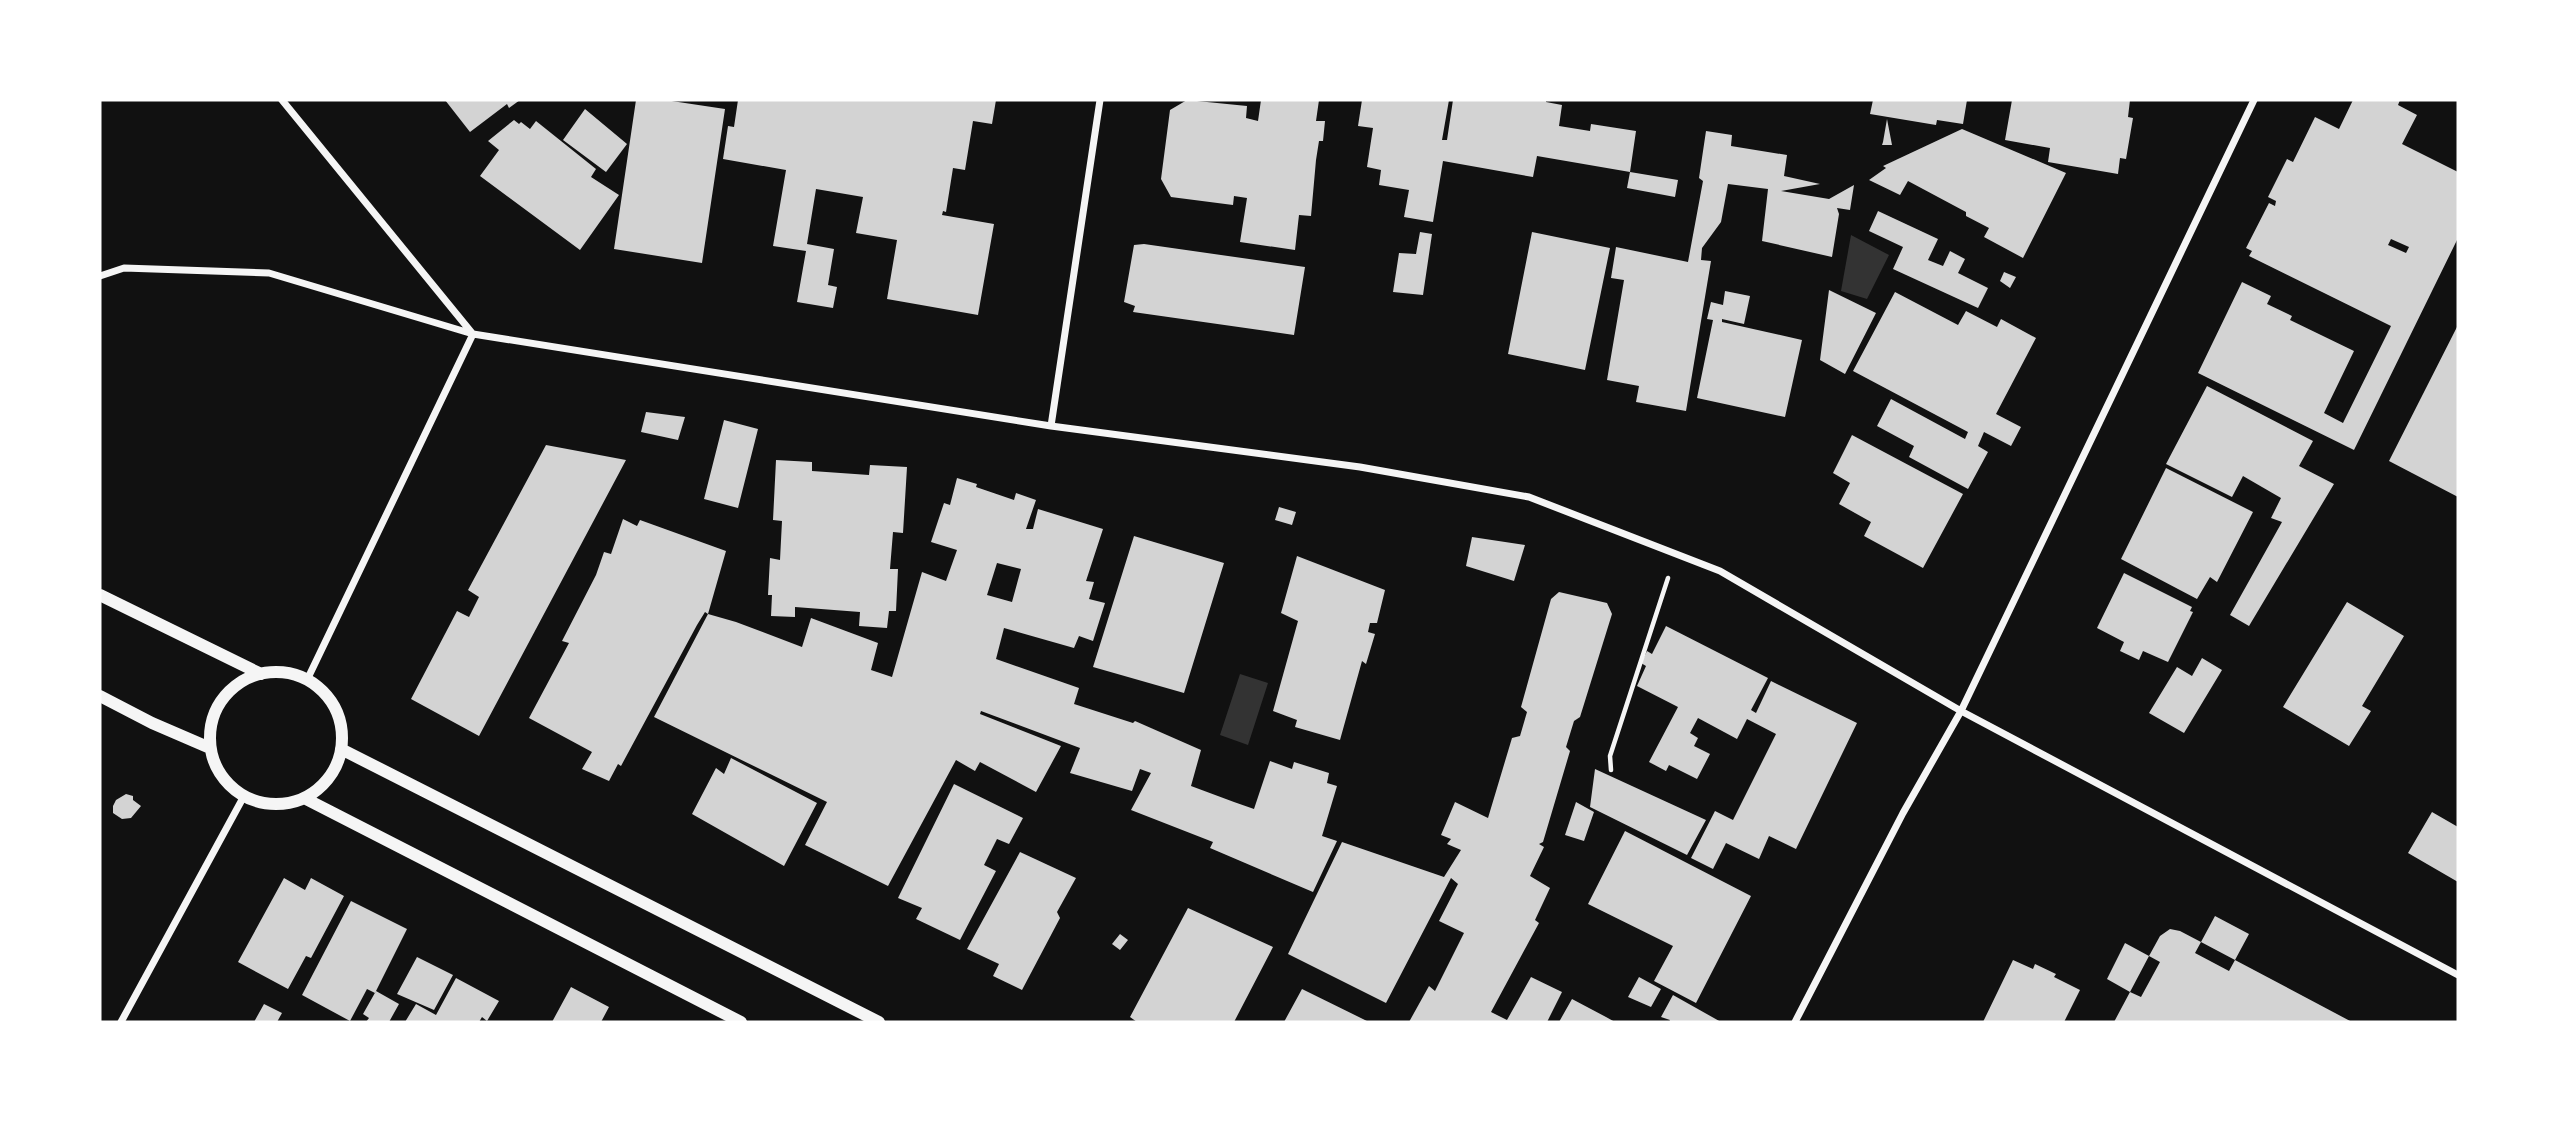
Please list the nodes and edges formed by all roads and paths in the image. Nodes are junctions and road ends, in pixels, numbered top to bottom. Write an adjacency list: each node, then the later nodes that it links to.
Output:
1 (282, 100): 5 (street)
2 (1100, 100): 6 (street)
3 (2254, 100): 12 (street)
4 (100, 276): 5 (street)
5 (473, 334): 6 (street); 10 (street)
6 (1051, 426): 7 (street)
7 (1675, 554): 12 (street); 15 (path)
8 (100, 595): 9 (street)
9 (261, 674): 10 (street); 13 (street)
10 (307, 680): 14 (street)
11 (100, 696): 13 (street)
12 (1961, 711): 18 (street); 22 (street)
13 (211, 748): 16 (street)
14 (341, 749): 17 (street); 21 (street)
15 (1611, 770)
16 (244, 796): 17 (street); 19 (street)
17 (304, 798): 20 (street)
18 (2458, 975)
19 (121, 1022)
20 (741, 1022)
21 (879, 1022)
22 (1795, 1022)

